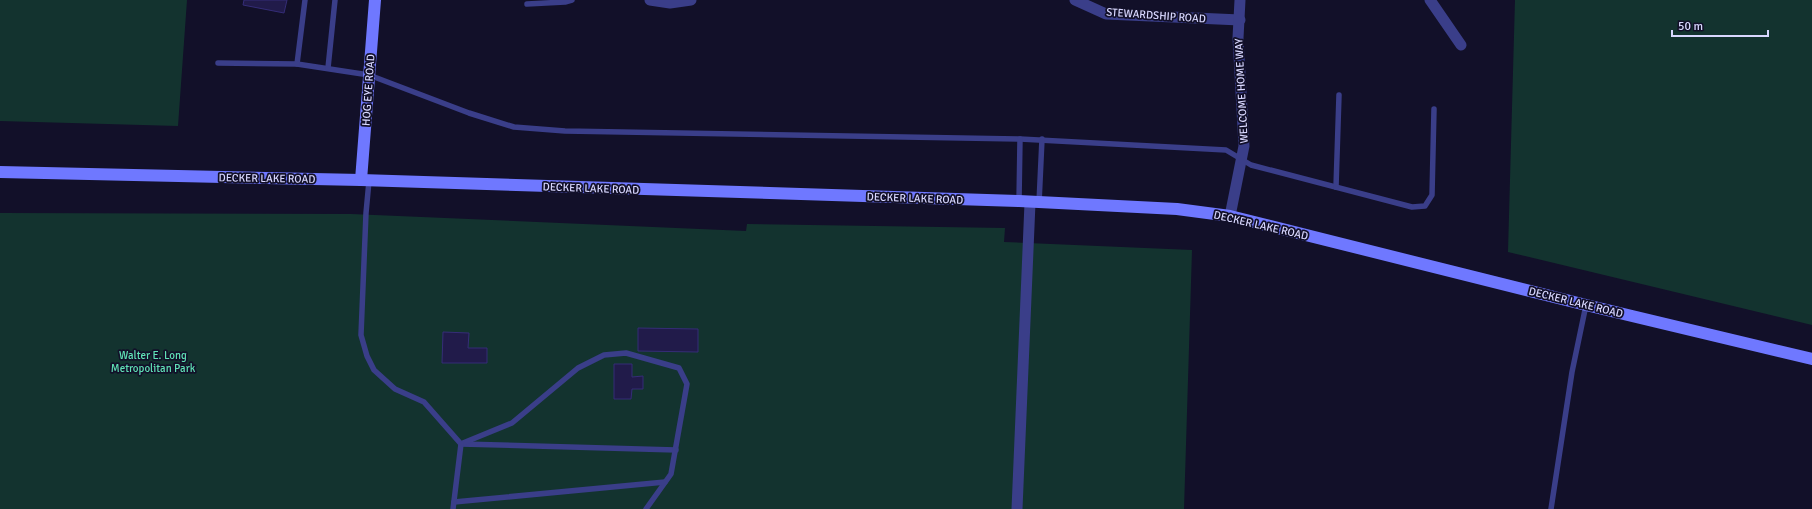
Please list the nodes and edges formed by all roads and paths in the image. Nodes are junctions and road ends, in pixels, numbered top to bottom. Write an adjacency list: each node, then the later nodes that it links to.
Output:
1 (305, 0): 14 (lane)
2 (335, 0): 15 (lane)
3 (375, 0): 16 (main road, HOG EYE ROAD)
4 (572, 0): 10 (lane)
5 (650, 0): 6 (street)
6 (691, 0)
7 (1075, 0): 11 (street, STEWARDSHIP ROAD)
8 (1240, 0): 11 (street, WELCOME HOME WAY)
9 (1430, 0): 12 (street)
10 (527, 4)
11 (1240, 20): 21 (street, WELCOME HOME WAY)
12 (1461, 45)
13 (218, 63): 14 (lane)
14 (297, 64): 15 (lane)
15 (328, 68): 16 (lane)
16 (369, 75): 19 (lane); 23 (main road, HOG EYE ROAD)
17 (1338, 96): 24 (lane)
18 (1434, 109): 24 (lane)
19 (1020, 139): 20 (lane); 25 (lane)
20 (1042, 139): 21 (lane); 25 (lane)
21 (1241, 158): 24 (lane); 26 (street, WELCOME HOME WAY)
22 (0, 172): 23 (main road, DECKER LAKE ROAD)
23 (365, 181): 25 (main road, DECKER LAKE ROAD); 29 (lane)
24 (1336, 186)
25 (1029, 202): 26 (main road, DECKER LAKE ROAD); 35 (street)
26 (1230, 216): 27 (main road, DECKER LAKE ROAD)
27 (1586, 305): 28 (main road, DECKER LAKE ROAD); 36 (lane)
28 (1812, 359)
29 (461, 444): 30 (lane); 30 (lane); 32 (lane)
30 (676, 450): 31 (lane)
31 (666, 482): 32 (lane); 34 (lane)
32 (454, 502): 33 (lane)
33 (453, 509)
34 (646, 509)
35 (1017, 509)
36 (1551, 509)

